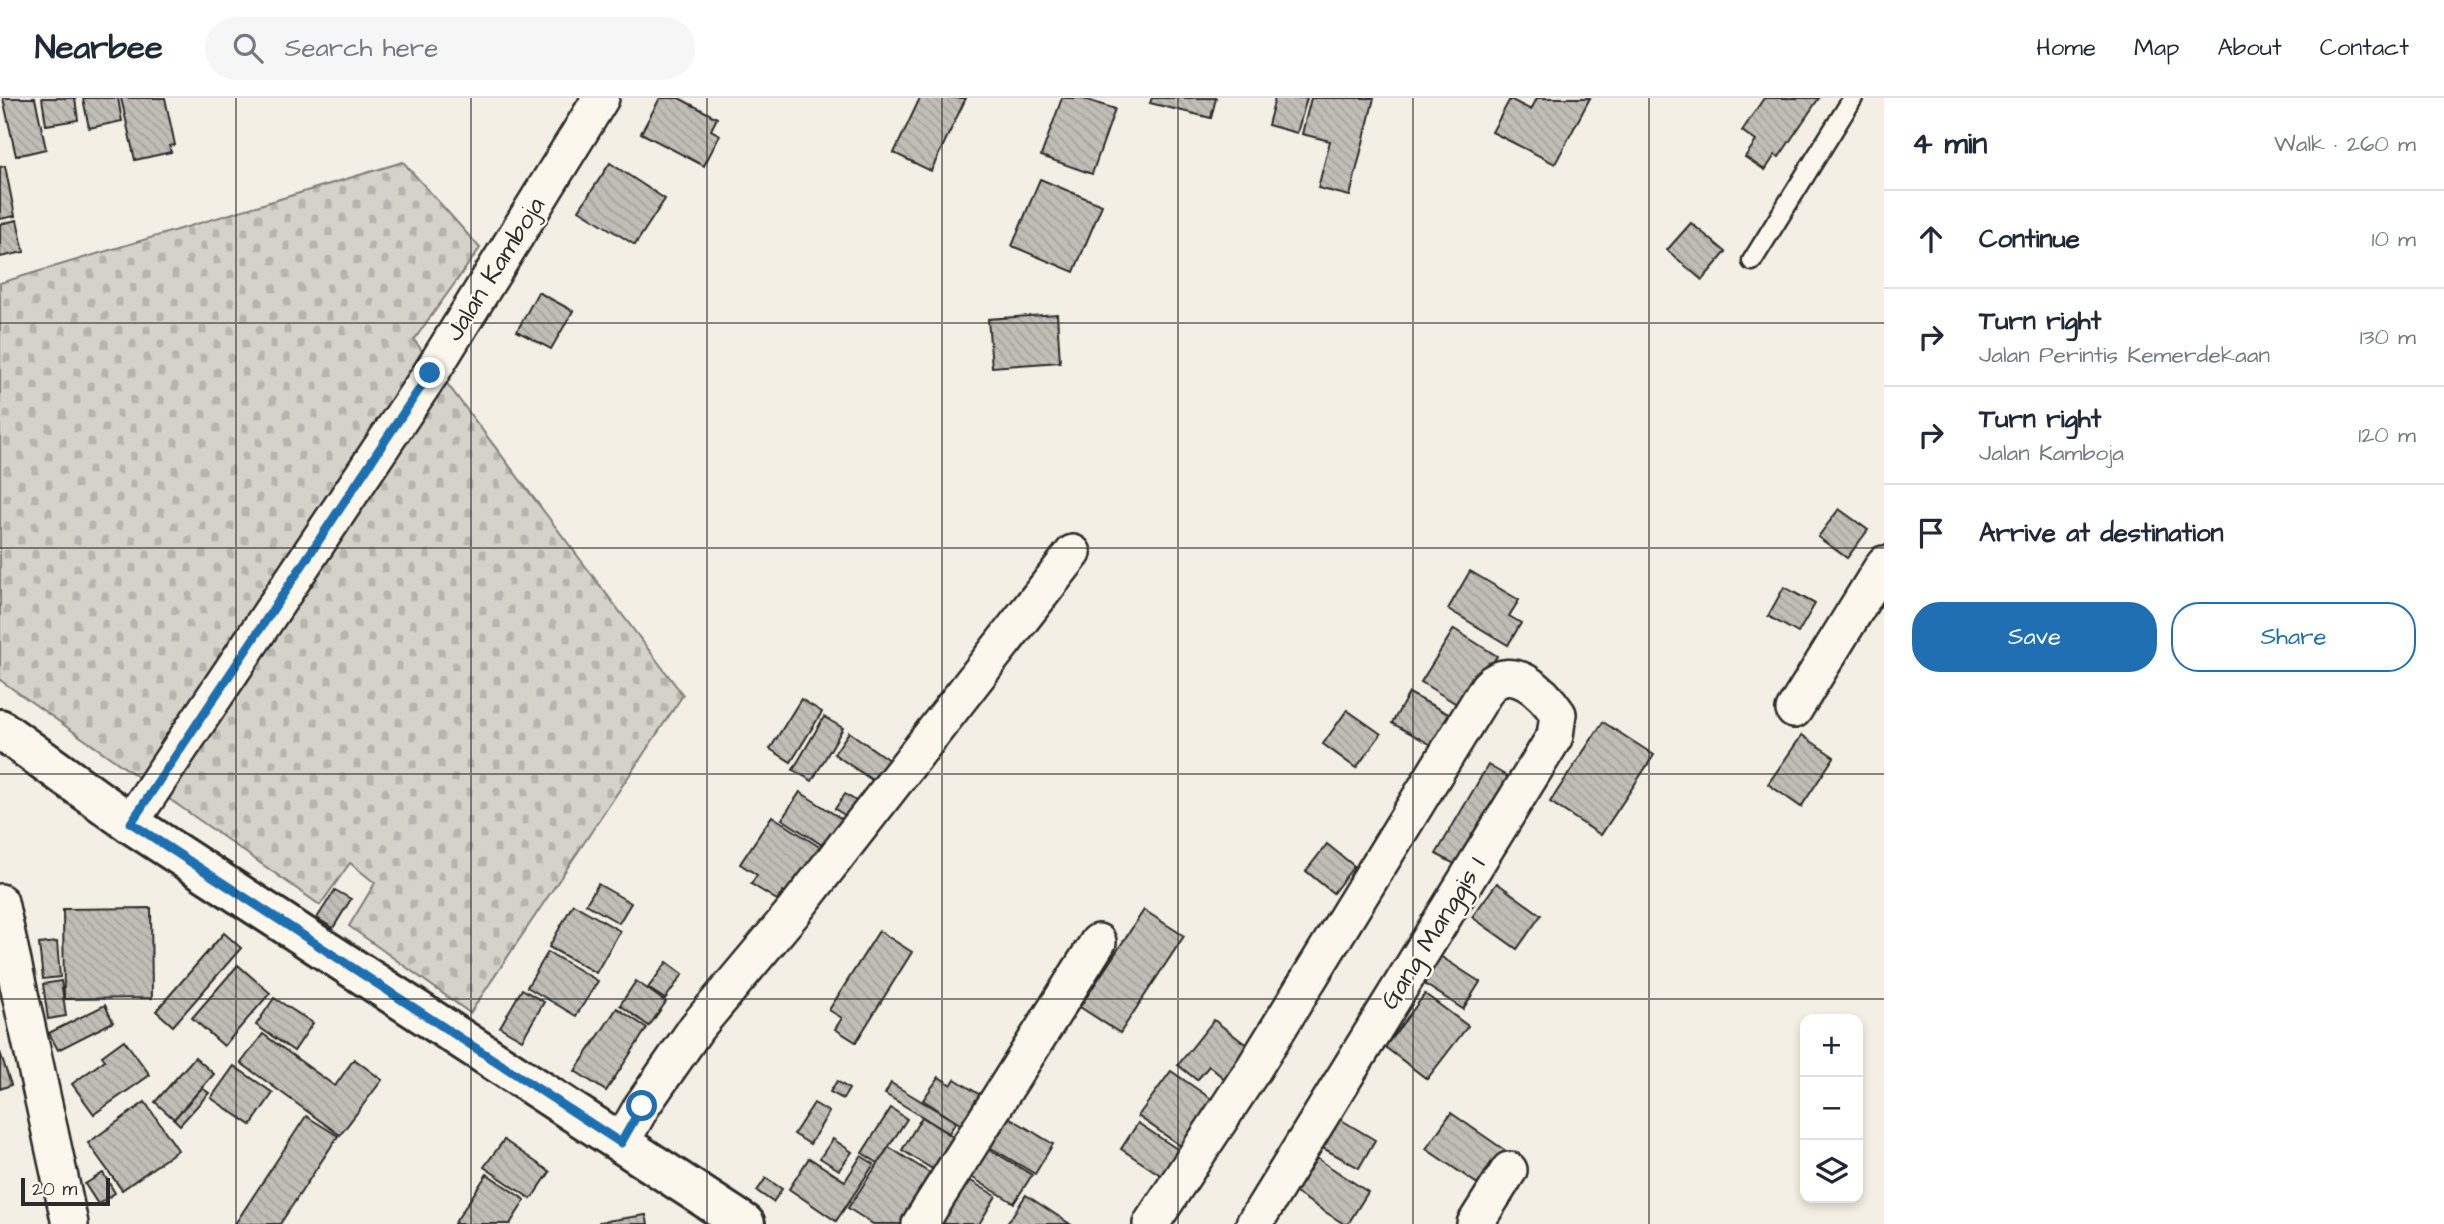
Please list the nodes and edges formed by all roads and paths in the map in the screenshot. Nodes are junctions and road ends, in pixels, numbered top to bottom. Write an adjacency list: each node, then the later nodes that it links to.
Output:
1 (601, 98): 8 (street, Jalan Kamboja)
2 (1853, 98): 3 (lane)
3 (1752, 261)
4 (1073, 553): 12 (street)
5 (1884, 564): 6 (street)
6 (1794, 710)
7 (0, 729): 8 (street)
8 (131, 823): 12 (street)
9 (0, 902): 11 (street)
10 (1098, 942): 16 (street)
11 (14, 1027): 14 (street)
12 (621, 1143): 15 (street)
13 (1509, 1170): 19 (street)
14 (70, 1224)
15 (745, 1224)
16 (920, 1224)
17 (1152, 1224): 18 (street, Gang Manggis I)
18 (1254, 1224)
19 (1475, 1224)

